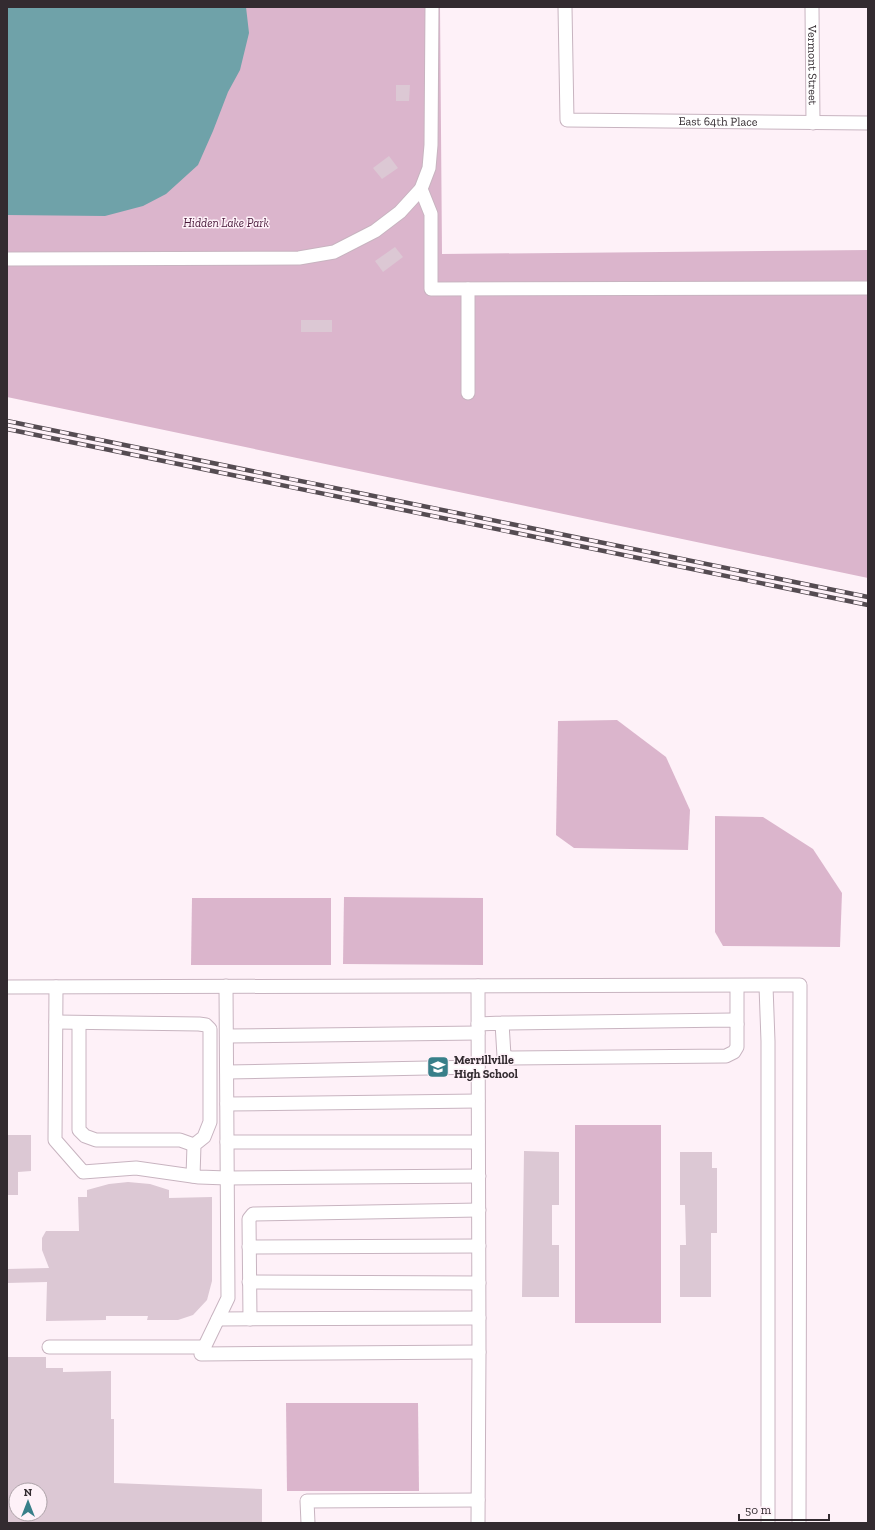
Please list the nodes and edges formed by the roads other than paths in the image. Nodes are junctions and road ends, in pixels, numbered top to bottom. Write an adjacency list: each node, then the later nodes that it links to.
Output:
1 (432, 7): 6 (street)
2 (566, 7): 4 (street, East 64th Place)
3 (812, 7): 4 (street, Vermont Street)
4 (813, 123): 5 (street, East 64th Place)
5 (868, 123)
6 (421, 190): 7 (street); 9 (street)
7 (7, 259)
8 (868, 288): 9 (street)
9 (468, 289): 10 (street)
10 (468, 393)
11 (226, 986): 12 (street); 16 (street); 23 (street)
12 (478, 986): 13 (street); 22 (street)
13 (737, 986): 14 (street); 20 (street)
14 (766, 986): 48 (street); 49 (street)
15 (7, 987): 16 (street)
16 (56, 987): 17 (street)
17 (56, 1022): 18 (street); 31 (street)
18 (79, 1023): 21 (street); 30 (street)
19 (502, 1023): 20 (street); 20 (street); 22 (street)
20 (736, 1024)
21 (206, 1025): 23 (street); 30 (street)
22 (478, 1028): 23 (street); 24 (street)
23 (227, 1030): 25 (street)
24 (478, 1067): 25 (street); 26 (street)
25 (227, 1072): 27 (street)
26 (478, 1101): 27 (street); 29 (street)
27 (227, 1104): 28 (street)
28 (227, 1142): 29 (street); 33 (street)
29 (478, 1142): 32 (street)
30 (194, 1145): 31 (street)
31 (193, 1176): 33 (street)
32 (478, 1176): 33 (street); 34 (street)
33 (227, 1178): 40 (street)
34 (479, 1210): 35 (street); 36 (street)
35 (479, 1246): 36 (street); 38 (street)
36 (249, 1247): 37 (street)
37 (250, 1282): 38 (street); 41 (street)
38 (479, 1283): 39 (street)
39 (479, 1318): 41 (street); 44 (street)
40 (218, 1319): 41 (street); 43 (street)
41 (250, 1319)
42 (50, 1347): 43 (street)
43 (204, 1347): 44 (street)
44 (479, 1352): 45 (street)
45 (478, 1500): 46 (street); 47 (street)
46 (308, 1523)
47 (478, 1523)
48 (768, 1523)
49 (799, 1523)

